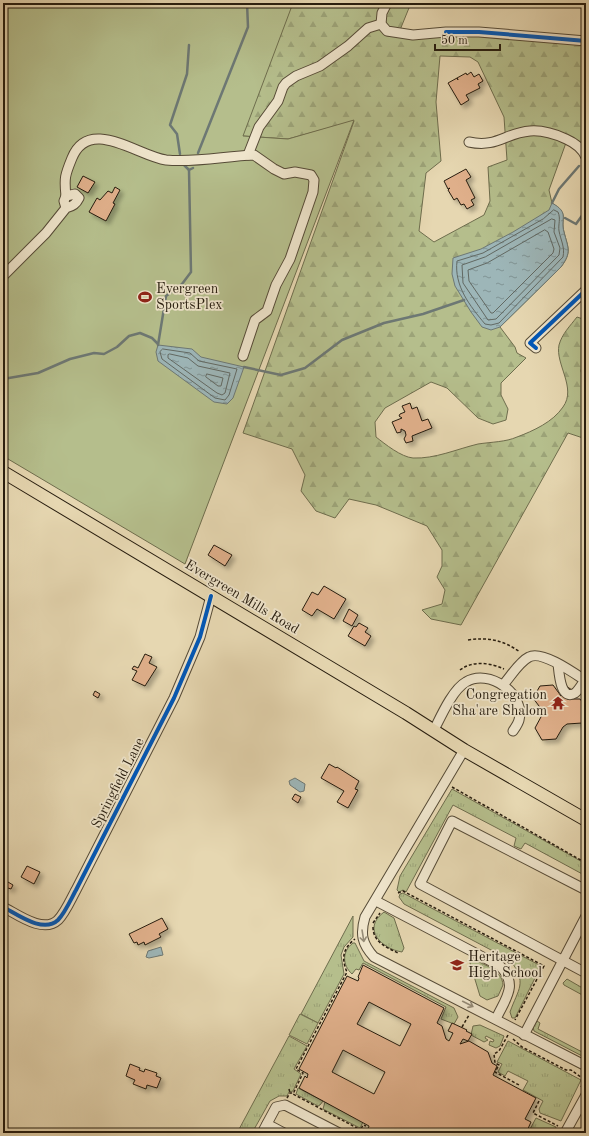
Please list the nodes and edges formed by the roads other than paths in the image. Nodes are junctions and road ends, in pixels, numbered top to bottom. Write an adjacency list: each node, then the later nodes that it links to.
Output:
1 (386, 3): 2 (street)
2 (381, 24): 3 (street); 5 (street)
3 (586, 41)
4 (470, 142): 6 (street)
5 (248, 155): 7 (street); 10 (street)
6 (586, 157)
7 (3, 276)
8 (586, 290): 9 (street)
9 (536, 348)
10 (243, 356)
11 (3, 472): 12 (main road, Evergreen Mills Road)
12 (210, 596): 16 (main road, Evergreen Mills Road); 22 (street, Springfield Lane)
13 (558, 664): 14 (street); 14 (street); 15 (street)
14 (585, 680)
15 (503, 685): 16 (street); 17 (street)
16 (434, 730): 18 (main road, Evergreen Mills Road)
17 (514, 731)
18 (464, 750): 19 (main road, Evergreen Mills Road); 21 (street)
19 (586, 820)
20 (586, 890): 24 (street)
21 (376, 901): 26 (street); 26 (street, one-way to 26)
22 (3, 907)
23 (586, 916): 24 (street)
24 (562, 960): 25 (street); 27 (street)
25 (586, 973)
26 (496, 1019): 27 (street)
27 (524, 1035): 28 (street)
28 (586, 1066)
29 (584, 1091): 31 (street)
30 (267, 1124): 32 (street); 33 (street); 34 (street)
31 (562, 1130)
32 (262, 1133)
33 (284, 1133)
34 (339, 1133)

